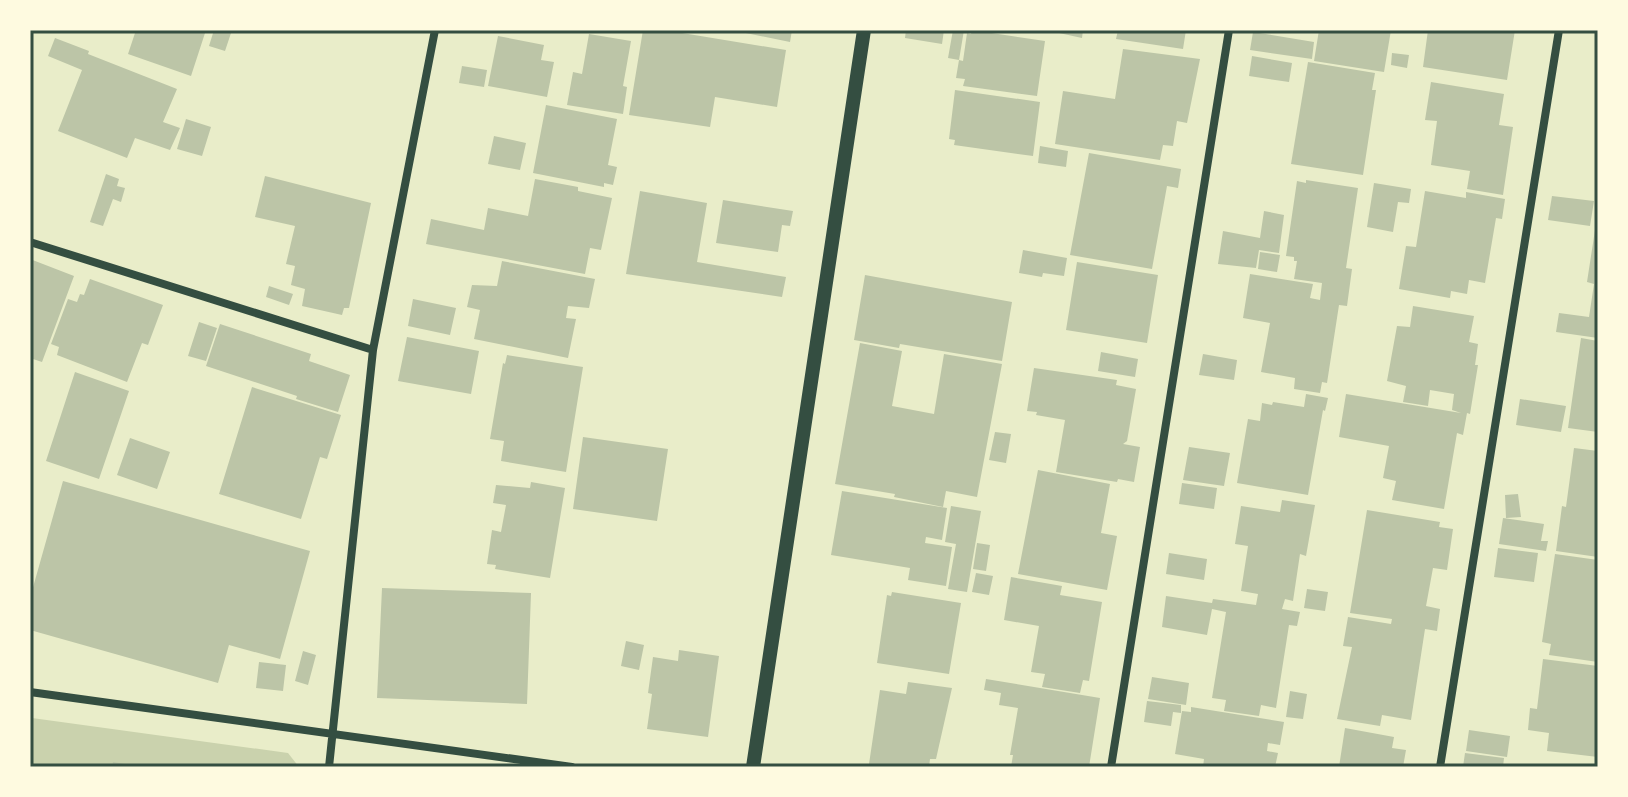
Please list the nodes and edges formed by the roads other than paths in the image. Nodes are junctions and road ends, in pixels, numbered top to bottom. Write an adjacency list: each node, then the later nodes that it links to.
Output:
1 (435, 30): 6 (street)
2 (864, 30): 11 (street)
3 (1229, 30): 12 (street)
4 (1559, 30): 13 (street)
5 (30, 242): 6 (street)
6 (373, 350): 8 (street)
7 (30, 692): 8 (street)
8 (333, 736): 9 (street); 10 (street)
9 (329, 767)
10 (572, 767)
11 (753, 767)
12 (1111, 767)
13 (1440, 767)

